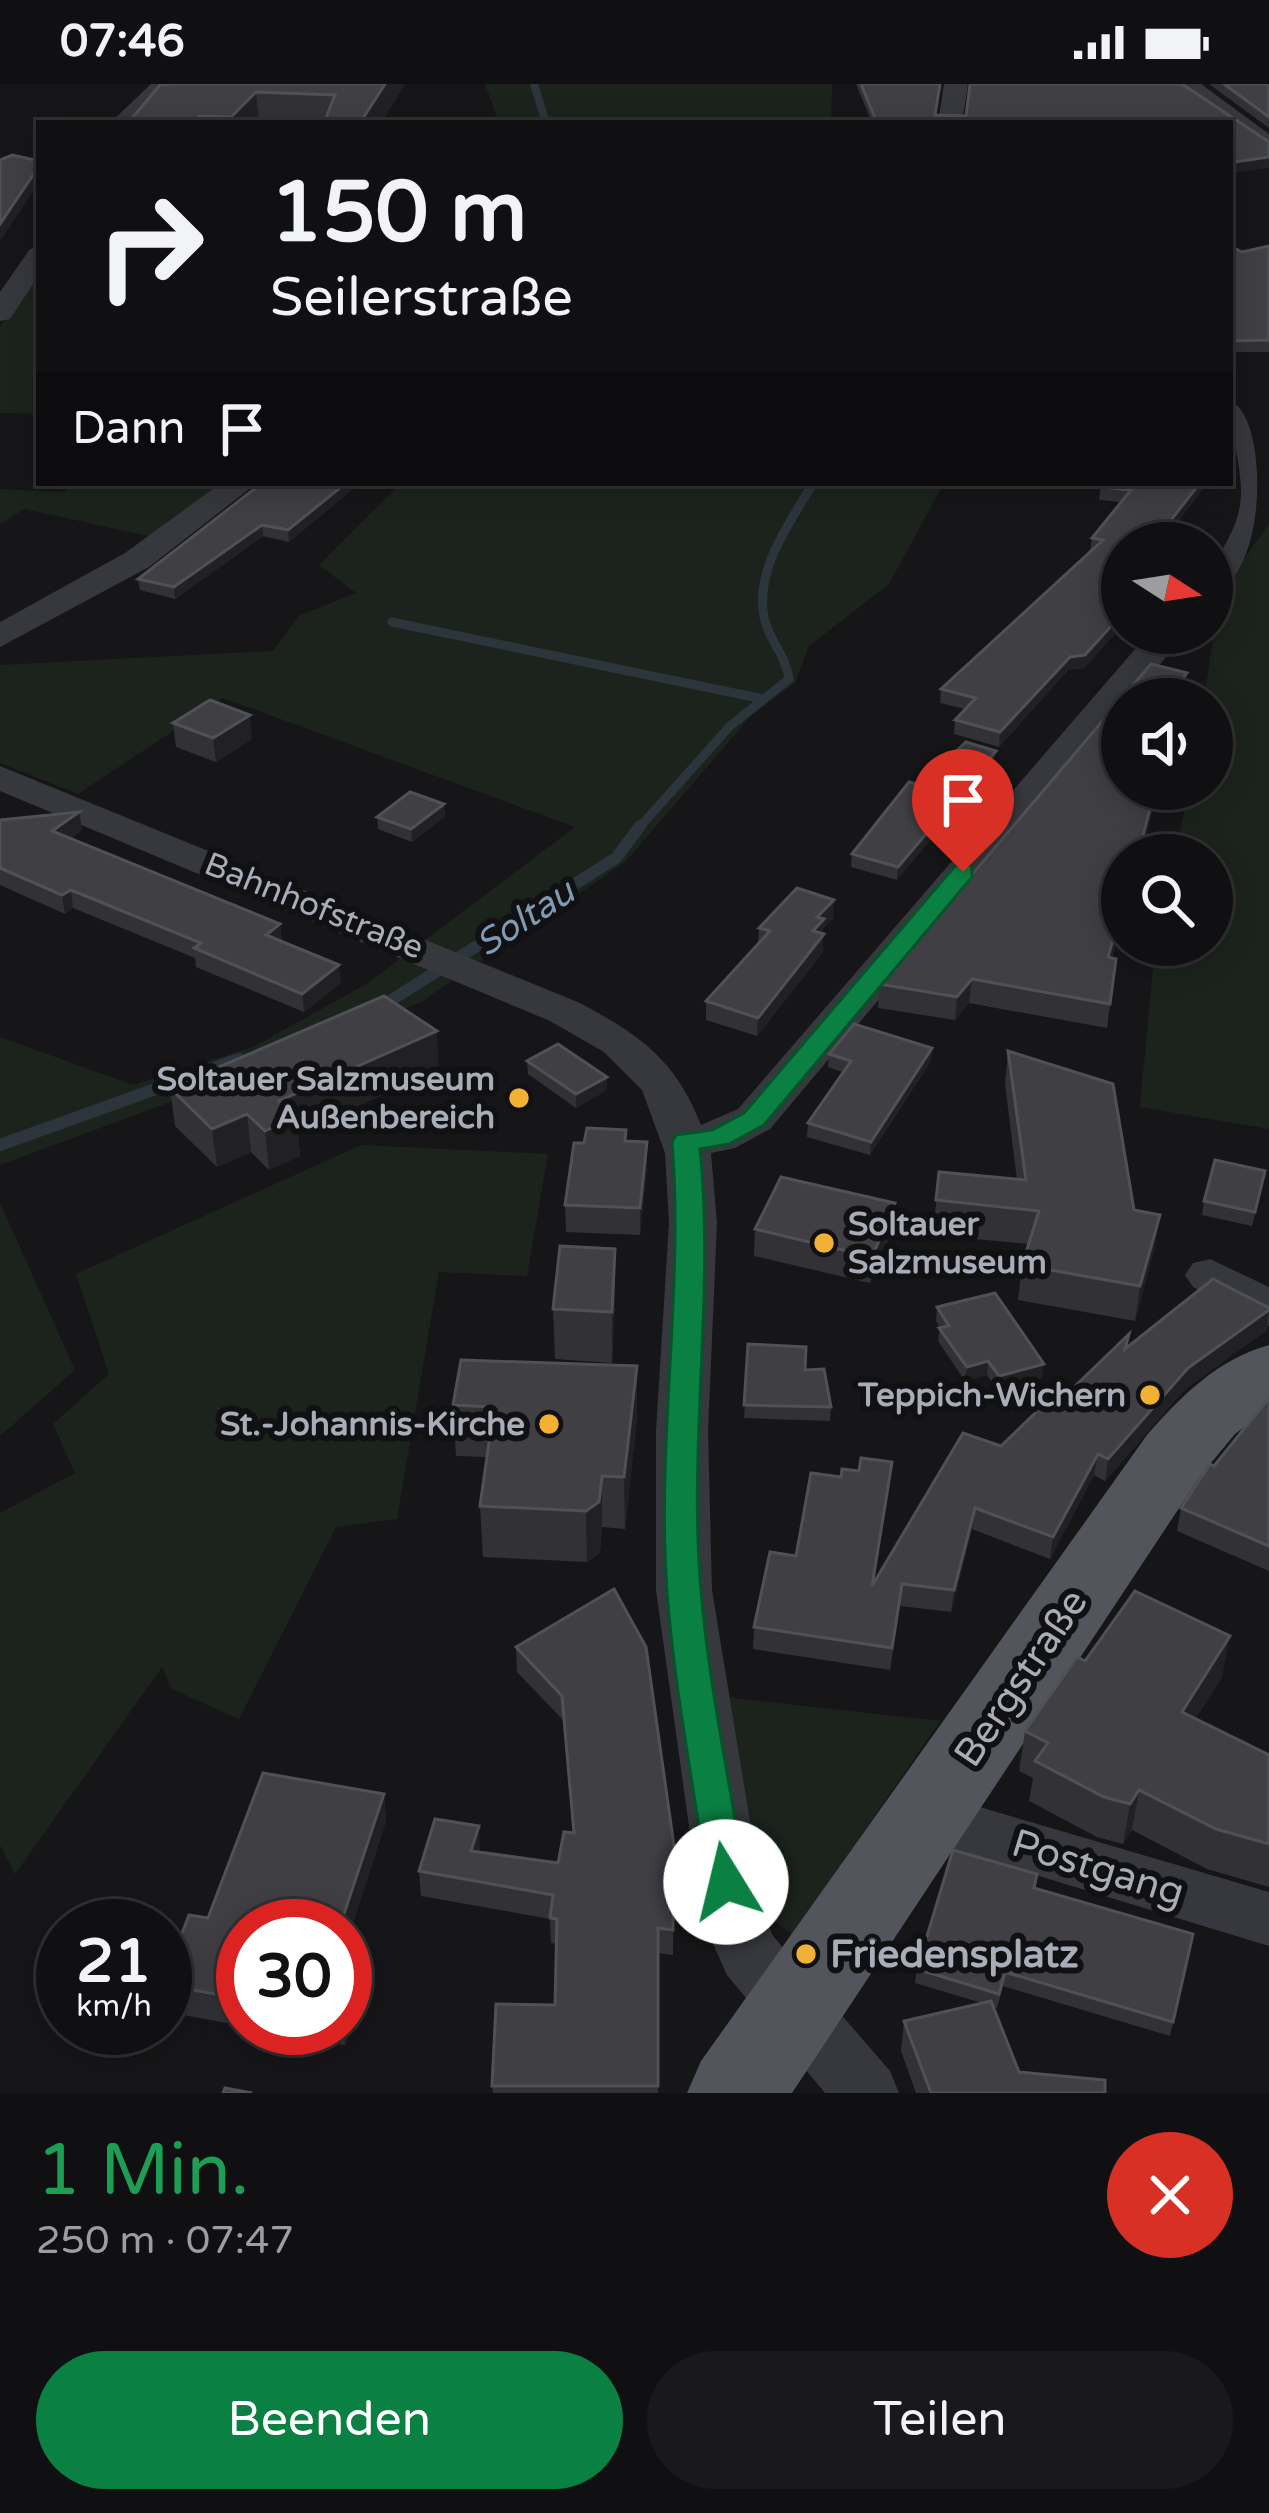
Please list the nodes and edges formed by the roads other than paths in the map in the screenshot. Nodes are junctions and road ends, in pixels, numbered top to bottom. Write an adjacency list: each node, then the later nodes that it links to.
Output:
1 (165, 84): 4 (street)
2 (956, 84): 5 (street)
3 (1186, 84): 6 (street)
4 (125, 120)
5 (950, 120)
6 (1269, 146)
7 (36, 259): 8 (street)
8 (0, 313)
9 (1269, 401): 10 (street)
10 (1233, 410)
11 (1233, 416): 13 (street)
12 (237, 486): 14 (street)
13 (1233, 555)
14 (0, 636)
15 (1150, 654): 17 (street)
16 (0, 778): 17 (street, Bahnhofstraße)
17 (686, 1142): 23 (street, Bahnhofstraße)
18 (1210, 1275): 19 (street)
19 (1269, 1310)
20 (1269, 1371): 21 (main road, Bergstraße)
21 (929, 1811): 22 (street, Postgang); 23 (main road, Bergstraße)
22 (1269, 1919)
23 (796, 2006): 24 (main road, Bergstraße); 25 (street, Bahnhofstraße)
24 (736, 2093)
25 (866, 2093)

